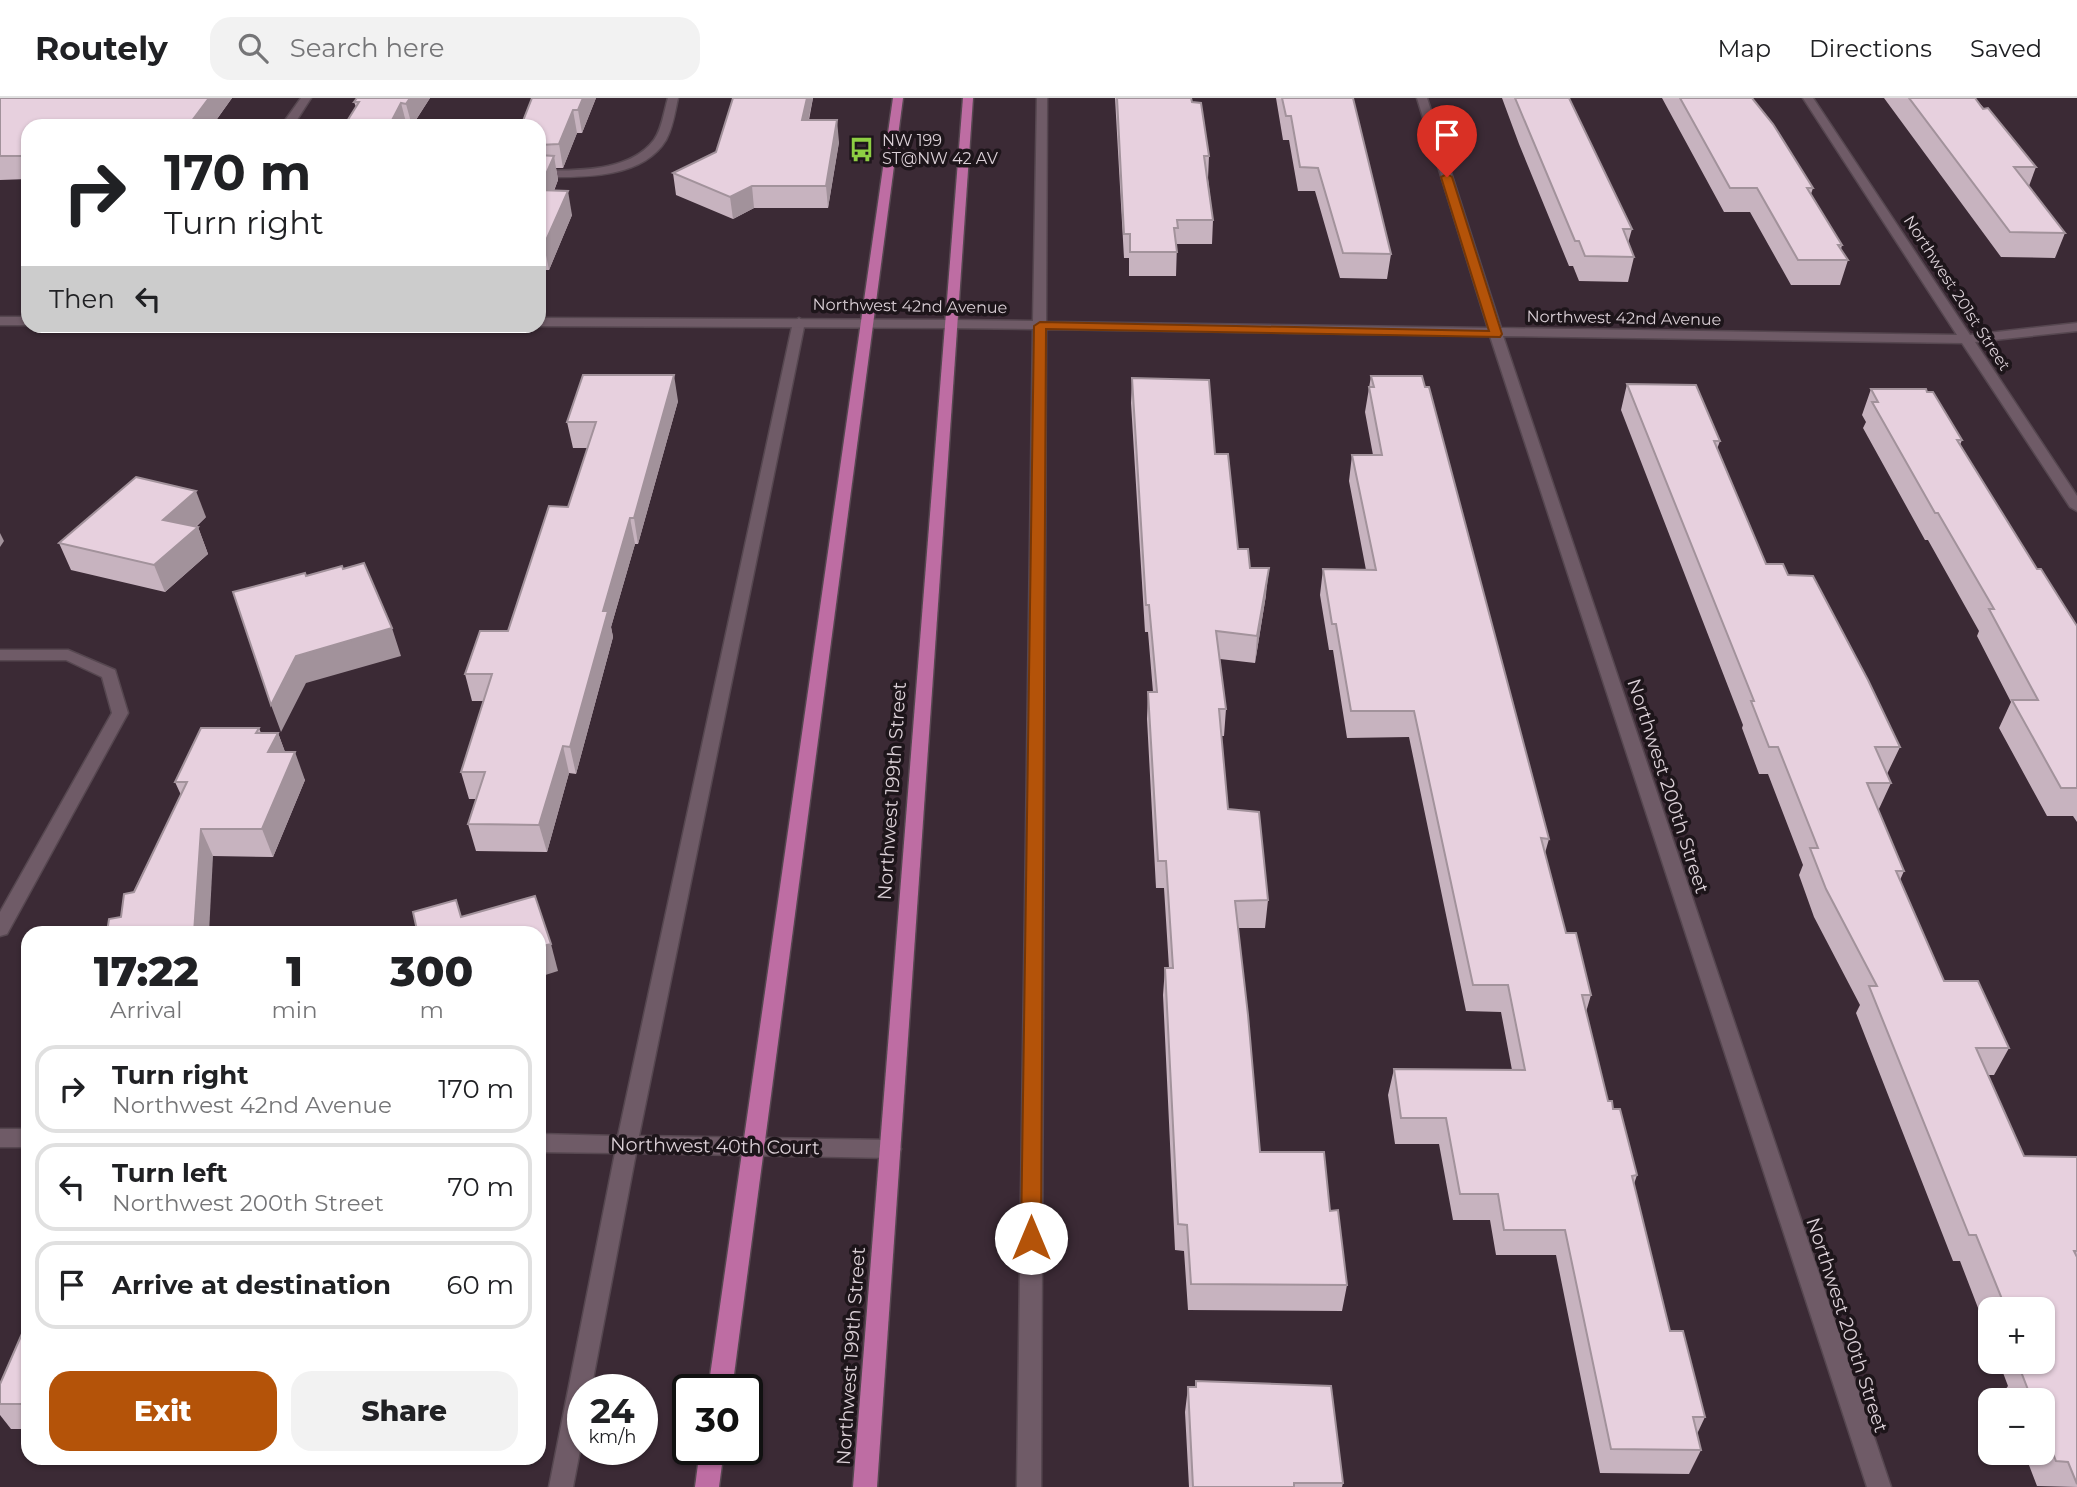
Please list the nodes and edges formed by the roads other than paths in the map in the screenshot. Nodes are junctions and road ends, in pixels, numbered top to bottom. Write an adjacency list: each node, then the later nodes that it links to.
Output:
1 (306, 98): 8 (street)
2 (673, 98): 9 (street)
3 (898, 98): 14 (main road)
4 (968, 98): 15 (main road, Northwest 199th Street)
5 (1042, 98): 16 (street)
6 (1422, 98): 18 (street, Northwest 200th Street)
7 (1808, 98): 19 (street, Northwest 201st Street)
8 (292, 119)
9 (546, 174)
10 (0, 321): 11 (street)
11 (21, 321)
12 (546, 322): 13 (street, Northwest 42nd Avenue)
13 (799, 322): 14 (street, Northwest 42nd Avenue); 26 (street)
14 (867, 323): 15 (street, Northwest 42nd Avenue); 27 (main road)
15 (951, 324): 16 (street, Northwest 42nd Avenue); 28 (main road, Northwest 199th Street)
16 (1040, 326): 18 (street, Northwest 42nd Avenue); 34 (street)
17 (2077, 327): 19 (street, Northwest 42nd Avenue)
18 (1496, 334): 19 (street, Northwest 42nd Avenue); 35 (street, Northwest 200th Street)
19 (1966, 339): 20 (street, Northwest 201st Street)
20 (2077, 507)
21 (0, 655): 22 (street)
22 (0, 929)
23 (0, 1138): 24 (street)
24 (21, 1138)
25 (546, 1143): 26 (street, Northwest 40th Court)
26 (627, 1144): 27 (street, Northwest 40th Court); 31 (street)
27 (752, 1146): 28 (street, Northwest 40th Court); 29 (main road)
28 (891, 1149): 33 (main road, Northwest 199th Street)
29 (722, 1374)
30 (710, 1465): 32 (main road)
31 (561, 1487)
32 (707, 1487)
33 (865, 1487)
34 (1029, 1487)
35 (1879, 1487)

